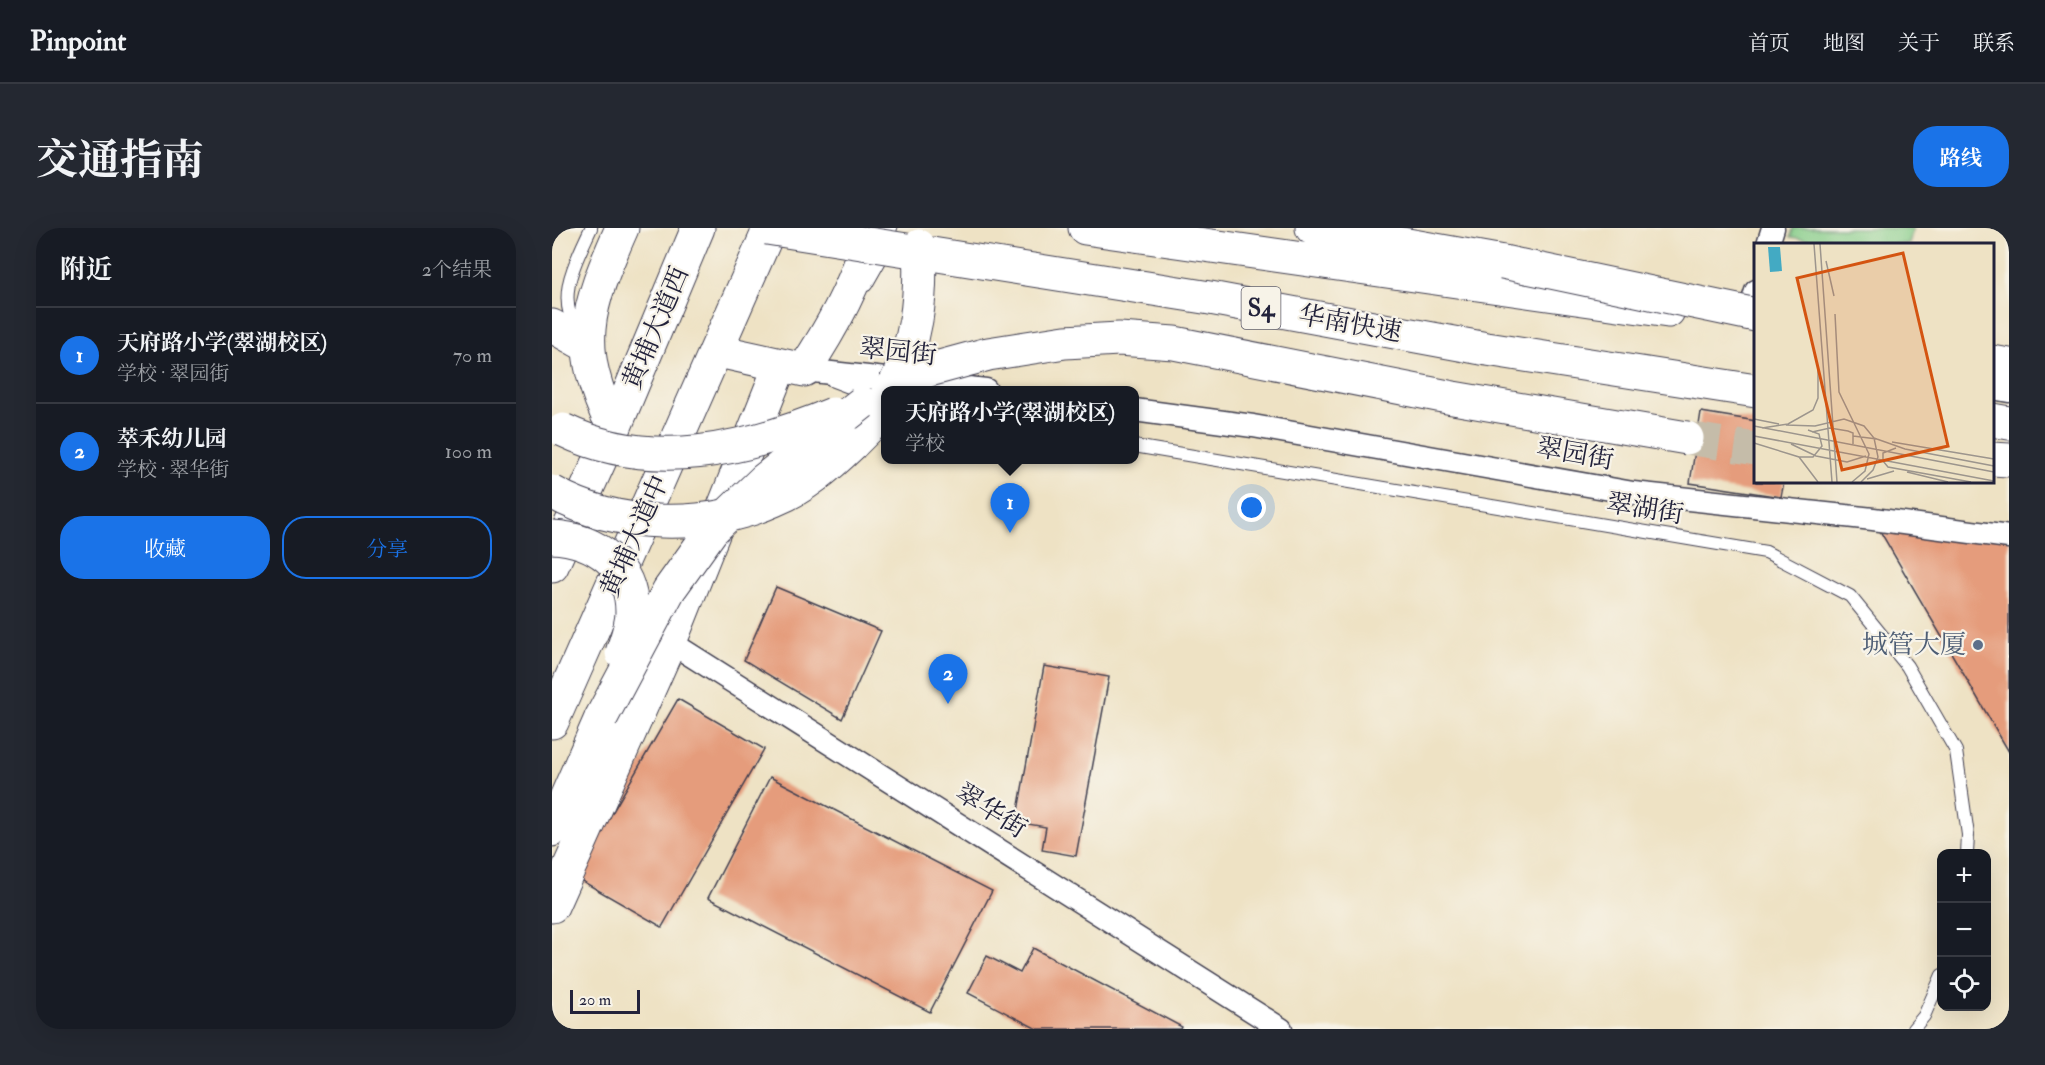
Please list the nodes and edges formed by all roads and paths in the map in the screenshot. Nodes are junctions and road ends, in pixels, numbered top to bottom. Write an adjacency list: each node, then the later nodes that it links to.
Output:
1 (591, 228): 16 (lane)
2 (622, 228): 16 (main road)
3 (698, 228): 35 (main road, 黄埔大道西)
4 (768, 228): 17 (main road); 25 (main road, 华南快速 / S4, bridge)
5 (871, 228): 15 (main road)
6 (891, 228): 15 (lane)
7 (918, 228): 21 (main road, bridge)
8 (1085, 228): 13 (main road, S4)
9 (1312, 228): 13 (main road, bridge)
10 (1404, 228): 13 (street)
11 (1773, 228): 12 (street)
12 (1768, 243)
13 (1754, 311)
14 (552, 326): 16 (main road)
15 (827, 335): 20 (main road)
16 (586, 345): 35 (main road)
17 (718, 351): 20 (main road); 46 (main road, 黄埔大道中)
18 (1994, 362): 19 (main road)
19 (2009, 365)
20 (792, 368): 23 (street, 翠园街); 27 (lane); 44 (main road)
21 (889, 386)
22 (901, 386): 36 (main road, bridge)
23 (951, 386)
24 (1994, 388): 26 (street)
25 (1754, 391)
26 (2009, 391)
27 (881, 395)
28 (881, 397): 34 (main road, bridge)
29 (881, 397): 45 (main road, bridge)
30 (881, 401): 40 (main road, bridge)
31 (1139, 411): 42 (street, 翠园街)
32 (1994, 420): 33 (main road)
33 (2009, 423)
34 (552, 424)
35 (614, 429): 43 (main road)
36 (1687, 438)
37 (1139, 447): 48 (lane, 翠湖街)
38 (1994, 459): 39 (main road)
39 (2009, 460)
40 (552, 492)
41 (552, 537): 45 (main road, bridge)
42 (2009, 537)
43 (552, 566)
44 (670, 642): 49 (main road); 51 (street, 翠华街)
45 (601, 718): 47 (main road)
46 (552, 722)
47 (552, 830)
48 (1967, 849)
49 (552, 906)
50 (1937, 985): 52 (lane)
51 (1281, 1029)
52 (1913, 1029)

